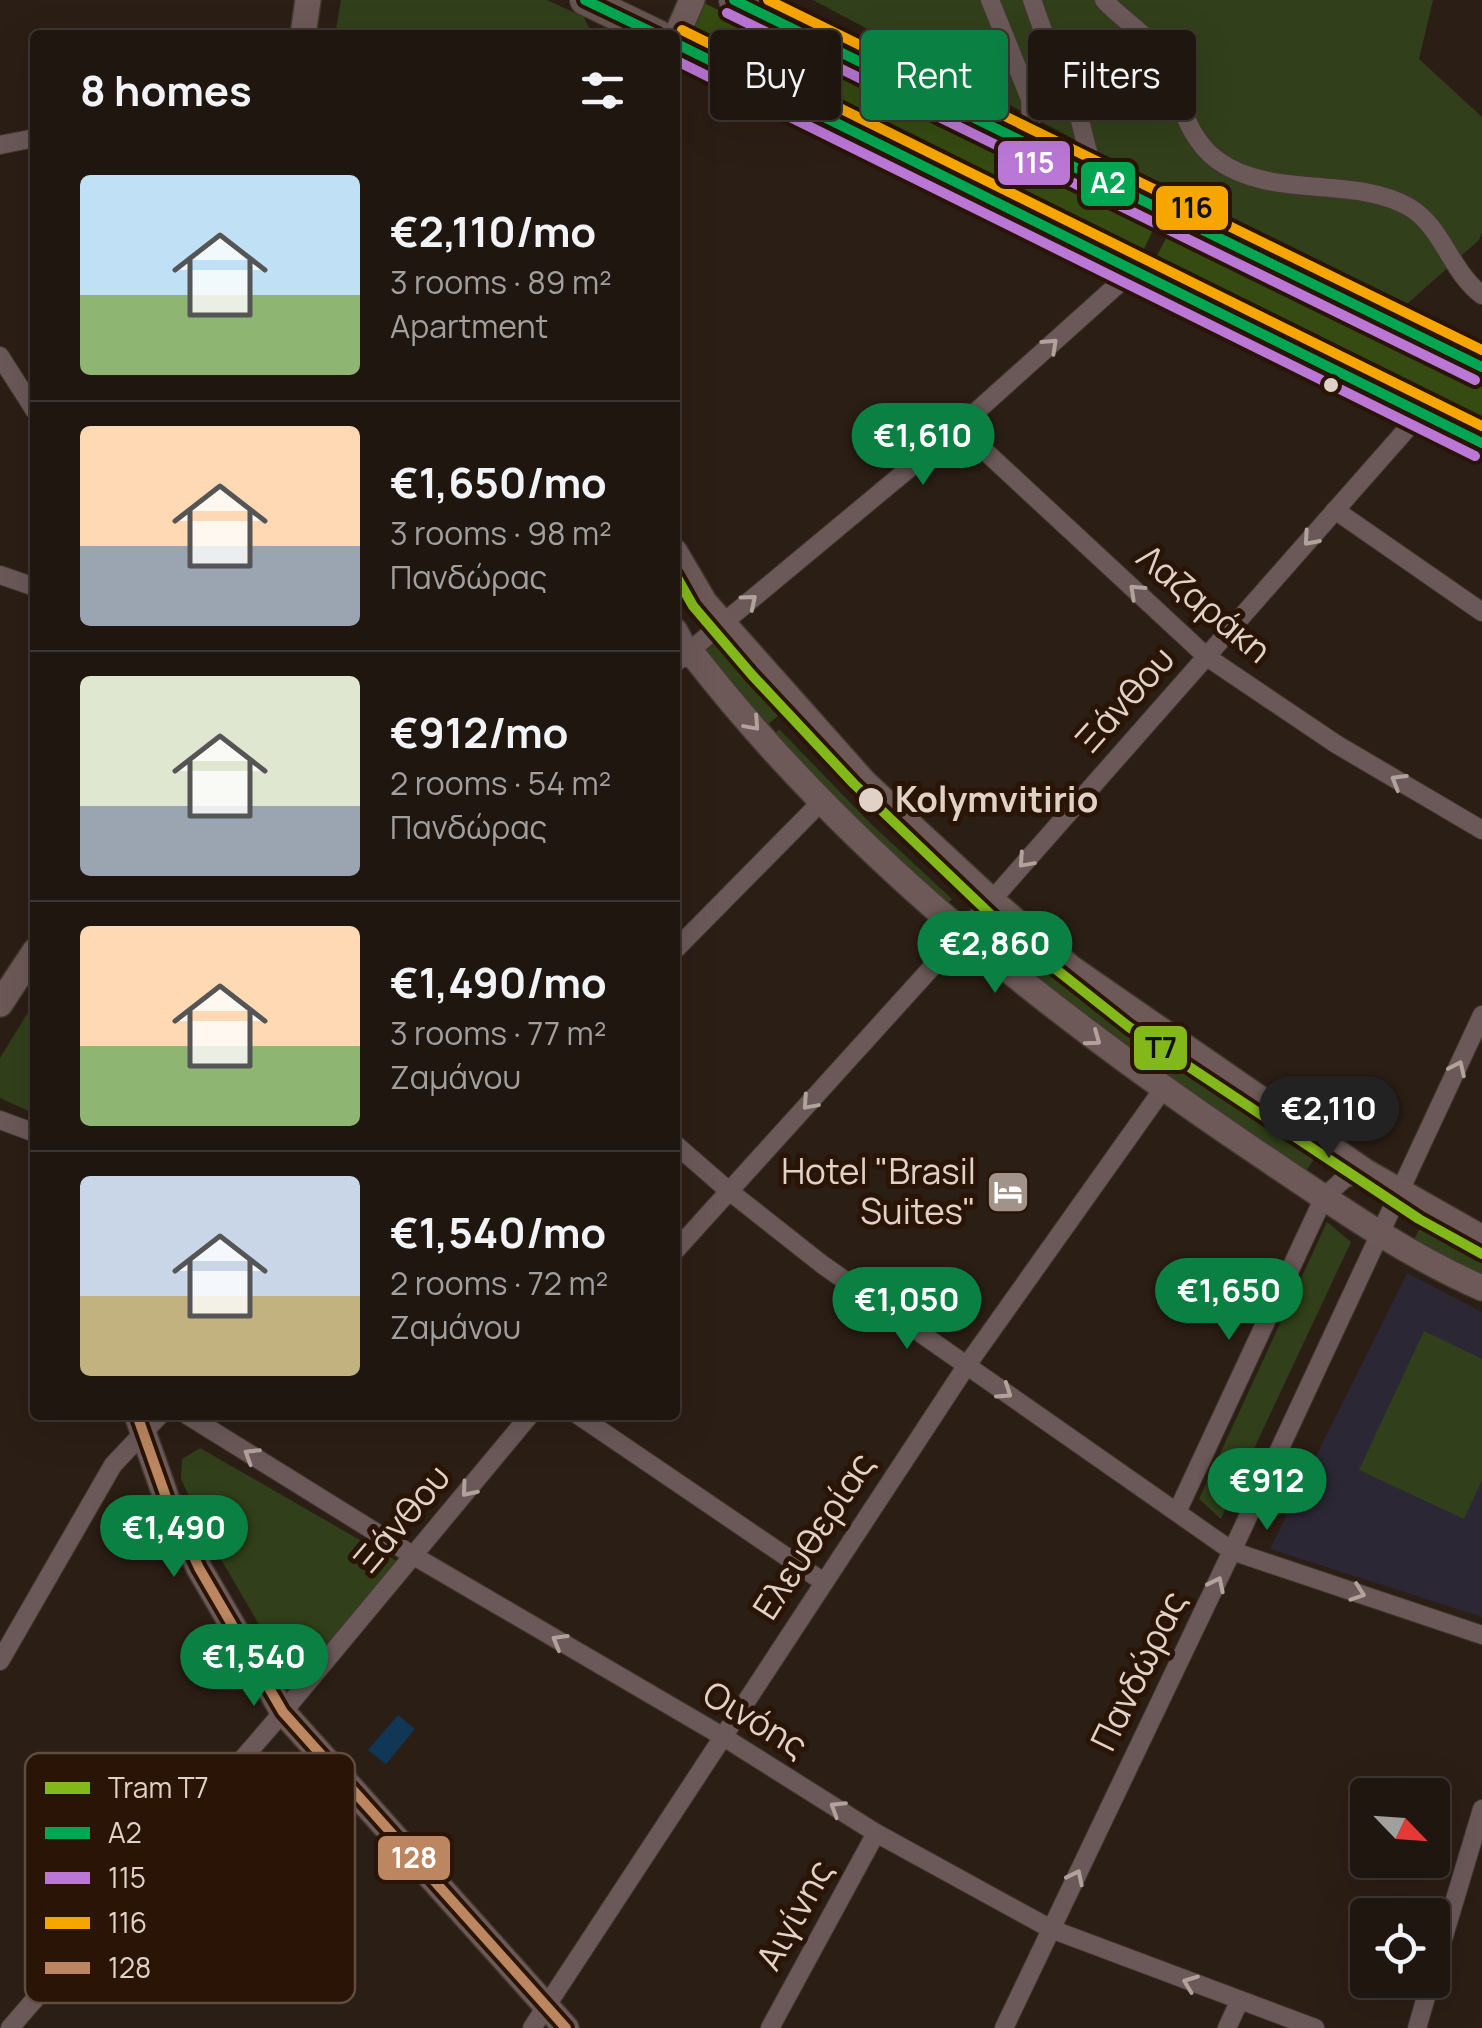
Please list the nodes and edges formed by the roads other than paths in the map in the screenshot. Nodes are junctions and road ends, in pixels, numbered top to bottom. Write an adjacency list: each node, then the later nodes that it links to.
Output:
1 (308, 0): 8 (street)
2 (585, 0): 9 (highway)
3 (692, 0): 10 (street)
4 (734, 0): 13 (highway)
5 (990, 0): 13 (street)
6 (1032, 0): 15 (street)
7 (1104, 0): 17 (street)
8 (303, 30)
9 (648, 30)
10 (680, 30)
11 (680, 43): 16 (highway)
12 (30, 139): 14 (street)
13 (1024, 142): 15 (highway)
14 (0, 145)
15 (1094, 176): 19 (highway)
16 (1134, 269): 21 (highway); 22 (street, one-way to 16)
17 (1482, 294)
18 (0, 356): 20 (street)
19 (1482, 366)
20 (30, 403)
21 (1421, 413): 23 (highway); 24 (street, Ξάνθου)
22 (960, 427): 29 (street, one-way to 22); 32 (street, Λαζαράκη, one-way to 22)
23 (1482, 443)
24 (1336, 510): 28 (street); 32 (street, Ξάνθου, one-way to 32)
25 (680, 560): 29 (street)
26 (0, 575): 27 (street)
27 (30, 585)
28 (1482, 612)
29 (724, 624): 30 (street); 35 (street)
30 (680, 648)
31 (680, 650): 33 (street, one-way to 33)
32 (1207, 657): 34 (street, Λαζαράκη, one-way to 32); 35 (street, Ξάνθου, one-way to 35)
33 (822, 801): 36 (street); 37 (street)
34 (1482, 830)
35 (991, 900): 36 (street, Ξάνθου); 45 (street)
36 (962, 934): 41 (street, one-way to 41); 46 (street, Ξάνθου, one-way to 46)
37 (680, 945)
38 (30, 958): 39 (street)
39 (0, 1004)
40 (1482, 1016): 47 (street, Πανδώρας, one-way to 40)
41 (1163, 1088): 48 (street); 53 (street, Ελευθερίας)
42 (0, 1120): 43 (street)
43 (30, 1131)
44 (680, 1148): 46 (street)
45 (1366, 1172): 47 (street); 48 (street)
46 (728, 1191): 51 (street, Ξάνθου); 53 (street)
47 (1400, 1194): 49 (street, Πανδώρας); 50 (street)
48 (1324, 1197): 49 (street); 58 (street)
49 (1379, 1234): 52 (street); 59 (street, Πανδώρας)
50 (1482, 1238)
51 (680, 1245)
52 (1482, 1288)
53 (966, 1365): 58 (street, one-way to 58); 61 (street, Ελευθερίας)
54 (195, 1420): 60 (street, Οινόης, one-way to 54)
55 (526, 1420): 60 (street, Ξάνθου, one-way to 60)
56 (585, 1420): 61 (street)
57 (140, 1425): 62 (street); 65 (street)
58 (1178, 1510): 59 (street)
59 (1232, 1550): 63 (street, one-way to 63); 73 (street, Πανδώρας, one-way to 59)
60 (414, 1556): 65 (street, Ξάνθου); 66 (street, Οινόης, one-way to 60)
61 (822, 1580): 66 (street, Ελευθερίας)
62 (6, 1634): 64 (street)
63 (1482, 1635)
64 (0, 1662)
65 (283, 1712): 67 (street, Ξάνθου); 68 (street)
66 (722, 1736): 71 (street, Οινόης, one-way to 66); 77 (street, Ελευθερίας)
67 (247, 1753)
68 (317, 1753)
69 (355, 1798): 77 (street)
70 (1482, 1810): 72 (street)
71 (876, 1833): 73 (street, Οινόης); 80 (street, Αιγίνης)
72 (1450, 1918)
73 (1052, 1929): 75 (street, Οινόης, one-way to 73); 81 (street, Πανδώρας)
74 (1426, 1998): 84 (street)
75 (1239, 2002): 82 (street); 83 (street, Οινόης)
76 (28, 2003): 78 (street, Ξάνθου)
77 (538, 2017): 79 (street)
78 (9, 2025)
79 (566, 2028)
80 (770, 2028)
81 (1004, 2028)
82 (1227, 2028)
83 (1315, 2028)
84 (1417, 2028)

